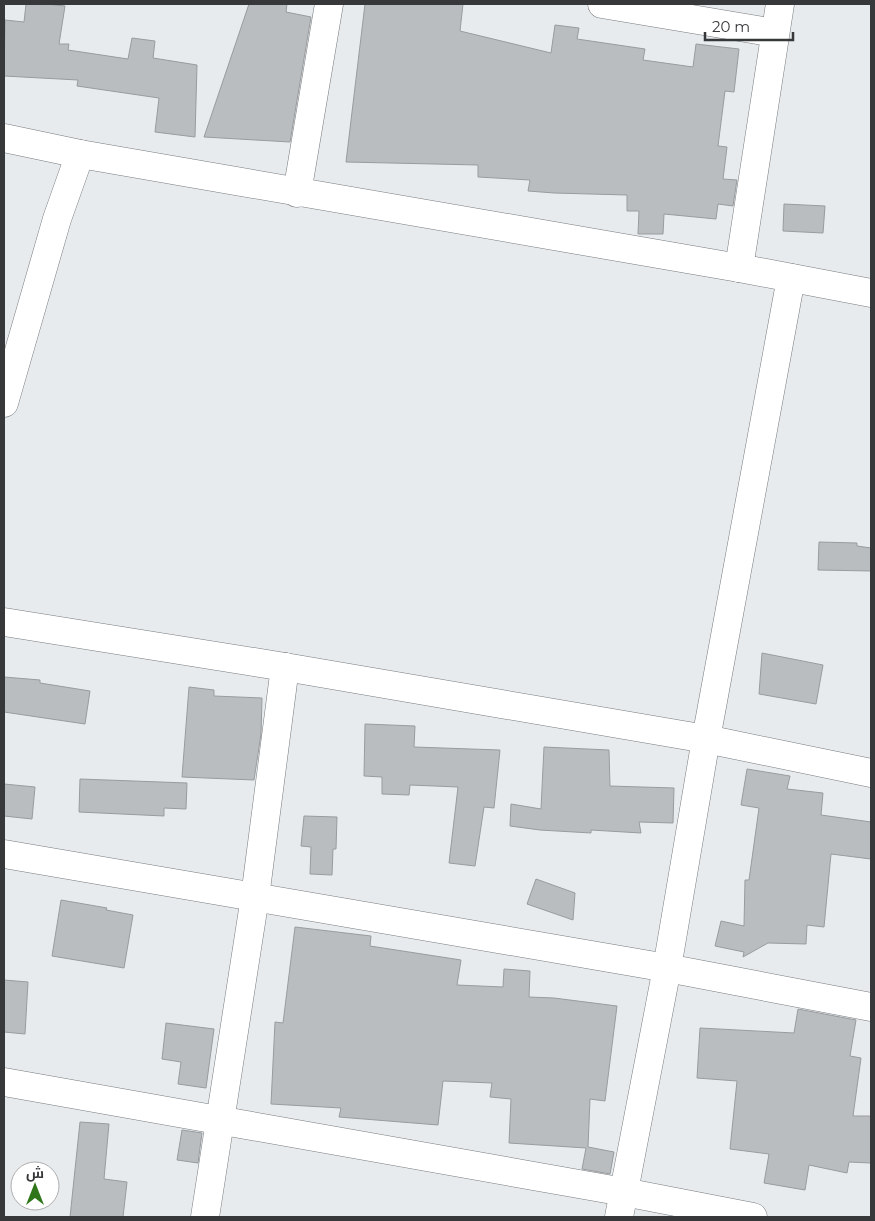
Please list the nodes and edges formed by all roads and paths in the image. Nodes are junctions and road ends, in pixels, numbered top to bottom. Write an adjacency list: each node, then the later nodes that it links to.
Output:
1 (329, 4): 7 (street)
2 (602, 4): 4 (street)
3 (780, 4): 4 (street)
4 (775, 33): 8 (street)
5 (4, 138): 6 (street)
6 (80, 154): 7 (street); 11 (street)
7 (297, 192): 8 (street)
8 (739, 268): 9 (street)
9 (792, 278): 10 (street); 14 (street)
10 (871, 293)
11 (4, 403)
12 (4, 622): 13 (street)
13 (284, 667): 14 (street); 17 (street)
14 (706, 739): 15 (street); 18 (street)
15 (871, 773)
16 (4, 854): 17 (street)
17 (255, 897): 18 (street); 21 (street)
18 (667, 968): 19 (street); 22 (street)
19 (871, 1007)
20 (4, 1082): 21 (street)
21 (221, 1120): 22 (street); 23 (street)
22 (622, 1204): 24 (street)
23 (205, 1217)
24 (753, 1217)

